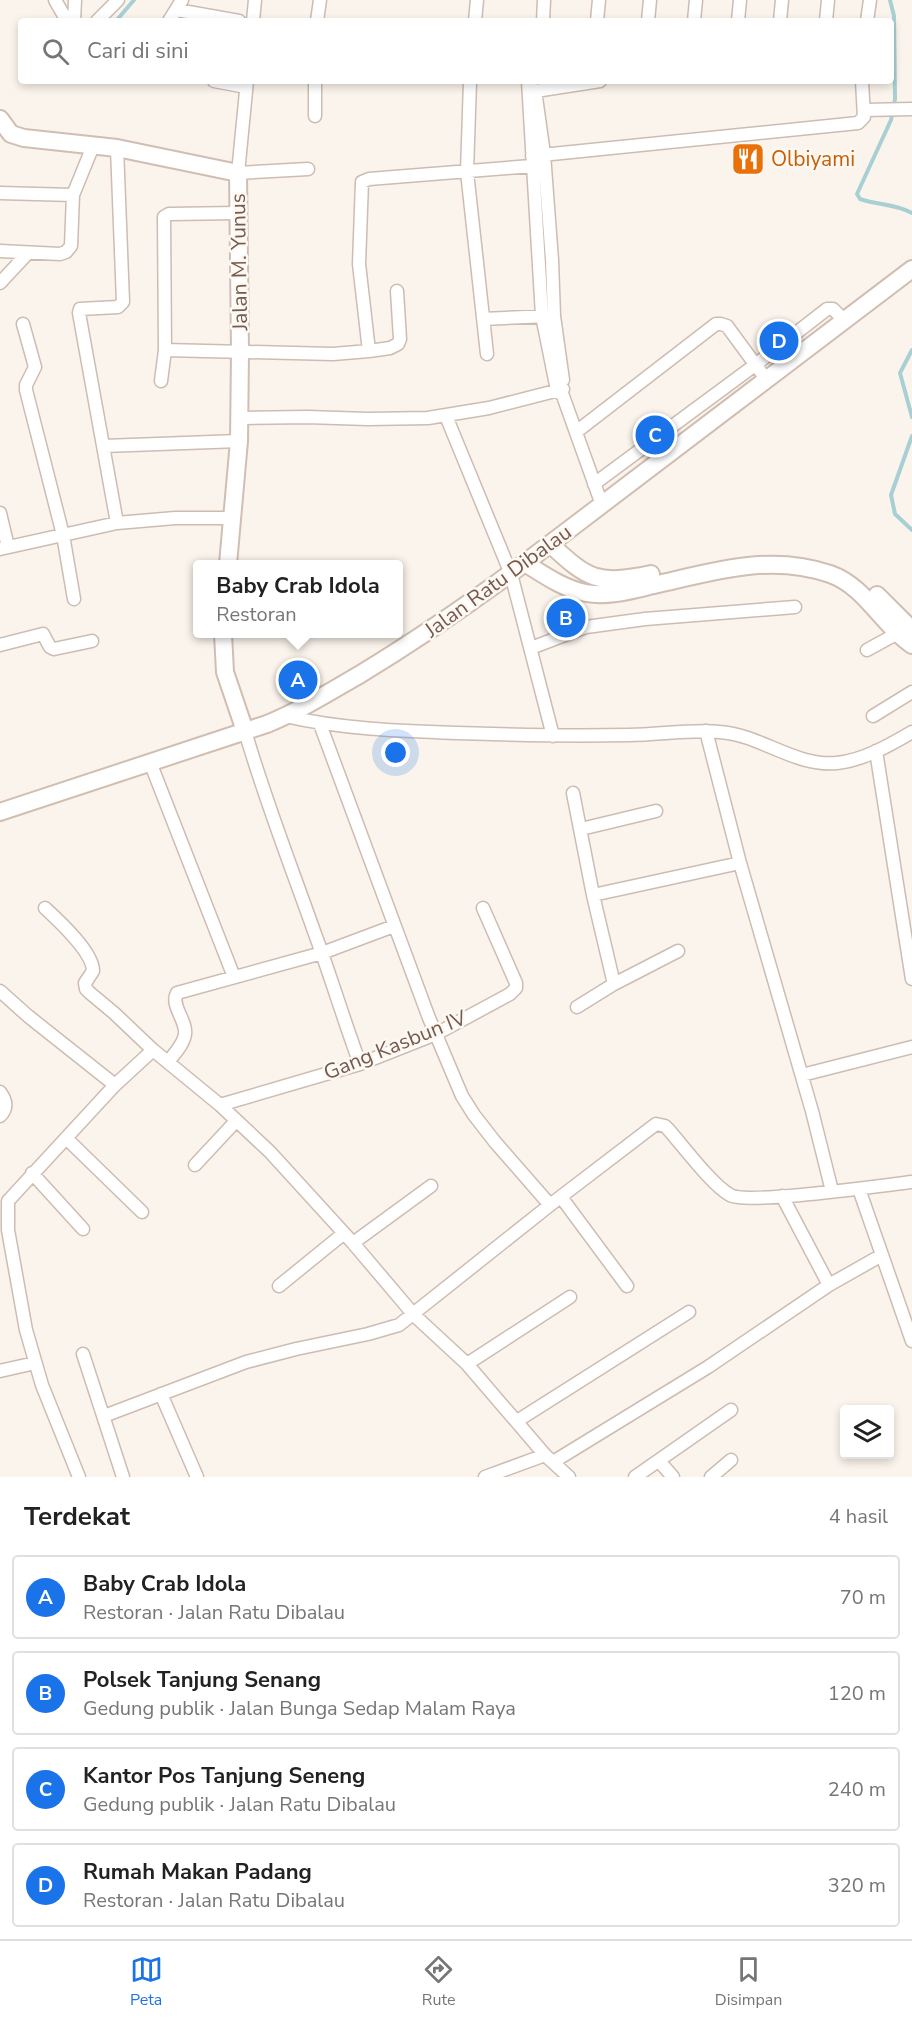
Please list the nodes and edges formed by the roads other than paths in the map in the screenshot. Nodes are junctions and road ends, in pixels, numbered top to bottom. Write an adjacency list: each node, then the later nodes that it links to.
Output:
1 (55, 0): 17 (street)
2 (75, 0): 18 (street)
3 (118, 0): 19 (street)
4 (255, 0): 22 (street)
5 (320, 0): 23 (street)
6 (477, 0): 24 (street)
7 (537, 0): 25 (street)
8 (544, 0): 26 (street)
9 (599, 0): 27 (street)
10 (650, 0): 28 (street)
11 (696, 0): 29 (street)
12 (740, 0): 30 (street)
13 (782, 0): 31 (street)
14 (828, 0): 32 (street)
15 (870, 0): 33 (street)
16 (180, 5): 20 (street); 21 (street)
17 (64, 18)
18 (74, 18)
19 (100, 18)
20 (171, 18)
21 (228, 18)
22 (253, 18)
23 (318, 18)
24 (475, 18)
25 (536, 18)
26 (543, 18)
27 (597, 18)
28 (648, 18)
29 (694, 18)
30 (738, 18)
31 (780, 18)
32 (826, 18)
33 (867, 18)
34 (247, 84): 49 (street)
35 (315, 84): 42 (street)
36 (470, 84): 48 (street)
37 (559, 84): 39 (street)
38 (862, 84): 41 (street)
39 (532, 86): 46 (street)
40 (907, 108): 41 (street)
41 (864, 110): 46 (street)
42 (315, 116)
43 (0, 118): 44 (street, Jalan M. Yunus)
44 (93, 146): 45 (street, Jalan M. Yunus); 51 (street)
45 (117, 148): 49 (street, Jalan M. Yunus); 72 (street)
46 (538, 160): 48 (street); 58 (street)
47 (308, 169): 49 (street)
48 (467, 172): 59 (street); 62 (street)
49 (238, 173): 52 (street, Jalan M. Yunus)
50 (0, 193): 51 (street)
51 (73, 195): 54 (street)
52 (238, 213): 61 (street); 63 (street, Jalan M. Yunus)
53 (0, 251): 54 (street)
54 (28, 253): 56 (street)
55 (912, 269): 65 (street, Jalan Ratu Dibalau)
56 (0, 284)
57 (397, 291): 62 (street)
58 (548, 316): 59 (street); 67 (street)
59 (483, 319): 64 (street)
60 (23, 324): 78 (street)
61 (165, 350): 63 (street); 66 (street)
62 (369, 351): 63 (street)
63 (240, 352): 69 (street, Jalan M. Yunus)
64 (487, 354)
65 (760, 372): 70 (street); 73 (street); 74 (street, Jalan Ratu Dibalau)
66 (161, 381)
67 (561, 391): 68 (street); 70 (street)
68 (446, 416): 69 (street); 83 (street)
69 (239, 418): 71 (street, Jalan M. Yunus)
70 (576, 432): 73 (street)
71 (239, 441): 72 (street); 76 (street, Jalan M. Yunus)
72 (104, 446): 77 (street)
73 (594, 484): 74 (street)
74 (602, 506): 79 (street, Jalan Ratu Dibalau)
75 (0, 513): 80 (street)
76 (233, 518): 77 (street); 81 (street, Jalan M. Yunus)
77 (117, 523): 78 (street)
78 (63, 535): 80 (street); 84 (street)
79 (550, 544): 82 (street, Jalan Ratu Dibalau); 86 (street)
80 (4, 548)
81 (228, 560)
82 (525, 563): 83 (street, Jalan Ratu Dibalau); 86 (street)
83 (511, 574): 91 (street); 94 (street, Jalan Ratu Dibalau)
84 (74, 599)
85 (795, 607): 91 (street)
86 (905, 631): 90 (street); 92 (street)
87 (223, 638): 97 (street)
88 (92, 641): 89 (street)
89 (0, 645)
90 (912, 645)
91 (531, 648): 100 (street)
92 (867, 650)
93 (912, 692): 95 (street)
94 (285, 716): 96 (street); 97 (street, Jalan Ratu Dibalau)
95 (873, 716)
96 (320, 724): 100 (street); 111 (street)
97 (245, 731): 102 (street, Jalan Ratu Dibalau); 113 (street)
98 (706, 731): 100 (street); 101 (street); 107 (street)
99 (912, 732): 101 (street)
100 (553, 736)
101 (876, 751): 115 (street)
102 (150, 762): 105 (street, Jalan Ratu Dibalau); 114 (street)
103 (573, 794): 106 (street)
104 (657, 811): 106 (street)
105 (0, 812)
106 (581, 829): 108 (street)
107 (740, 863): 108 (street); 124 (street)
108 (593, 895): 116 (street)
109 (45, 908): 121 (street)
110 (483, 908): 119 (street, Gang Kasbun IV)
111 (394, 926): 113 (street); 119 (street)
112 (678, 951): 116 (street)
113 (322, 953): 114 (street); 123 (street)
114 (234, 977): 122 (street)
115 (912, 979)
116 (614, 984): 118 (street)
117 (0, 992): 125 (street)
118 (577, 1007)
119 (436, 1034): 123 (street, Gang Kasbun IV); 139 (street)
120 (912, 1047): 124 (street)
121 (153, 1050): 122 (street); 125 (street)
122 (168, 1062): 127 (street)
123 (360, 1064): 127 (street, Gang Kasbun IV)
124 (802, 1075): 136 (street)
125 (115, 1085): 130 (street)
126 (0, 1092): 128 (street)
127 (219, 1104): 129 (street)
128 (0, 1116)
129 (236, 1121): 131 (street); 142 (street)
130 (66, 1138): 132 (street); 140 (street)
131 (195, 1165)
132 (32, 1173): 141 (street); 152 (street)
133 (912, 1182): 135 (street)
134 (431, 1186): 142 (street)
135 (859, 1189): 136 (street); 143 (street)
136 (832, 1191): 137 (street)
137 (782, 1196): 138 (street); 146 (street)
138 (561, 1197): 139 (street); 145 (street)
139 (550, 1205): 149 (street)
140 (142, 1212)
141 (84, 1229)
142 (348, 1238): 144 (street); 149 (street)
143 (882, 1255): 146 (street); 150 (street)
144 (279, 1286)
145 (627, 1286)
146 (829, 1286): 159 (street)
147 (570, 1297): 153 (street)
148 (688, 1312): 158 (street)
149 (414, 1315): 153 (street); 155 (street)
150 (912, 1341)
151 (84, 1354): 157 (street)
152 (35, 1363): 154 (street); 162 (street)
153 (467, 1364): 158 (street)
154 (0, 1371)
155 (161, 1394): 157 (street); 164 (street)
156 (731, 1410): 161 (street)
157 (104, 1416): 163 (street)
158 (517, 1421): 159 (street)
159 (549, 1459): 165 (street); 166 (street)
160 (731, 1460): 169 (street)
161 (659, 1461): 167 (street); 168 (street)
162 (79, 1477)
163 (123, 1477)
164 (196, 1477)
165 (485, 1477)
166 (568, 1477)
167 (635, 1477)
168 (673, 1477)
169 (711, 1477)

